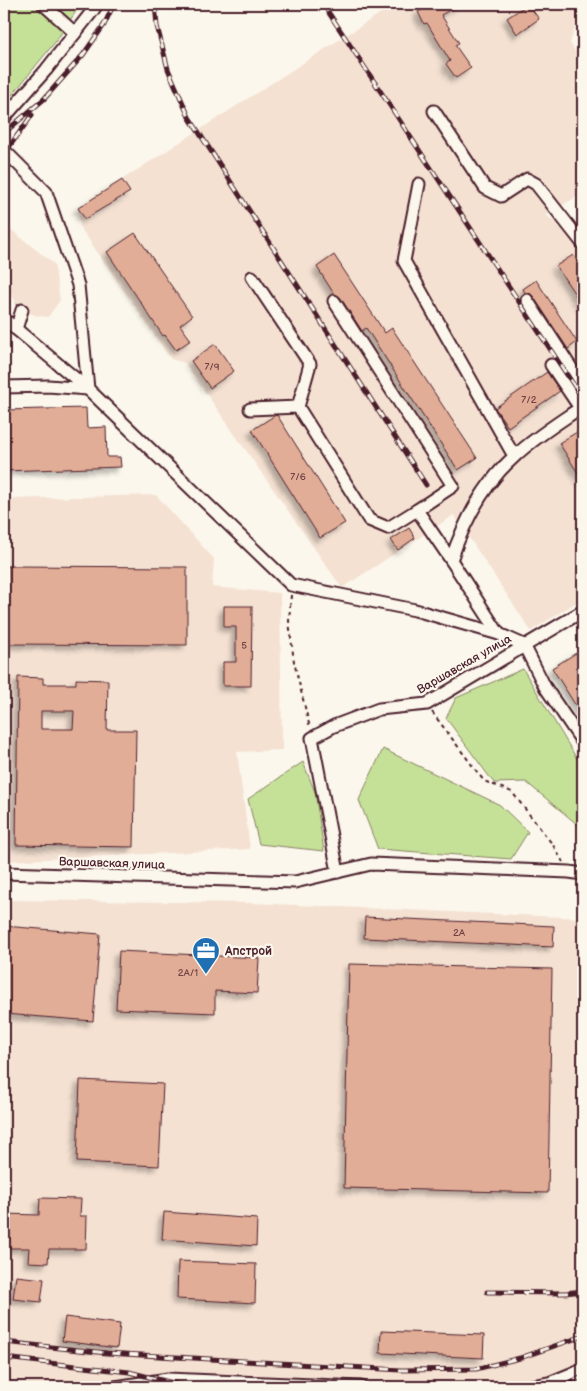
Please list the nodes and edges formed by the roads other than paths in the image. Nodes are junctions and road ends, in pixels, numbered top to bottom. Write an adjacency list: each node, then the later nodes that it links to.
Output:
1 (43, 4): 3 (street)
2 (96, 4): 3 (street)
3 (75, 33): 5 (street)
4 (434, 111): 8 (street)
5 (4, 118)
6 (4, 150): 18 (street)
7 (419, 184): 22 (street)
8 (583, 244)
9 (252, 276): 19 (street)
10 (527, 300): 16 (street)
11 (334, 301): 23 (street)
12 (22, 310): 14 (street)
13 (4, 319): 14 (street)
14 (16, 329): 18 (street)
15 (551, 365): 21 (street)
16 (583, 386)
17 (4, 387): 18 (street)
18 (88, 389): 26 (street)
19 (298, 407): 20 (street); 23 (street)
20 (250, 409)
21 (582, 409): 22 (street)
22 (514, 456): 24 (street)
23 (417, 510): 24 (street)
24 (452, 560): 26 (street)
25 (583, 612): 27 (street, Варшавская улица)
26 (499, 634): 27 (street)
27 (524, 645): 28 (street); 29 (street, Варшавская улица)
28 (583, 743)
29 (338, 872): 30 (street, Варшавская улица); 31 (street, Варшавская улица)
30 (4, 873)
31 (583, 874)
32 (583, 1369): 36 (street)
33 (276, 1385): 34 (street); 35 (street)
34 (114, 1387)
35 (361, 1387)
36 (526, 1387)

